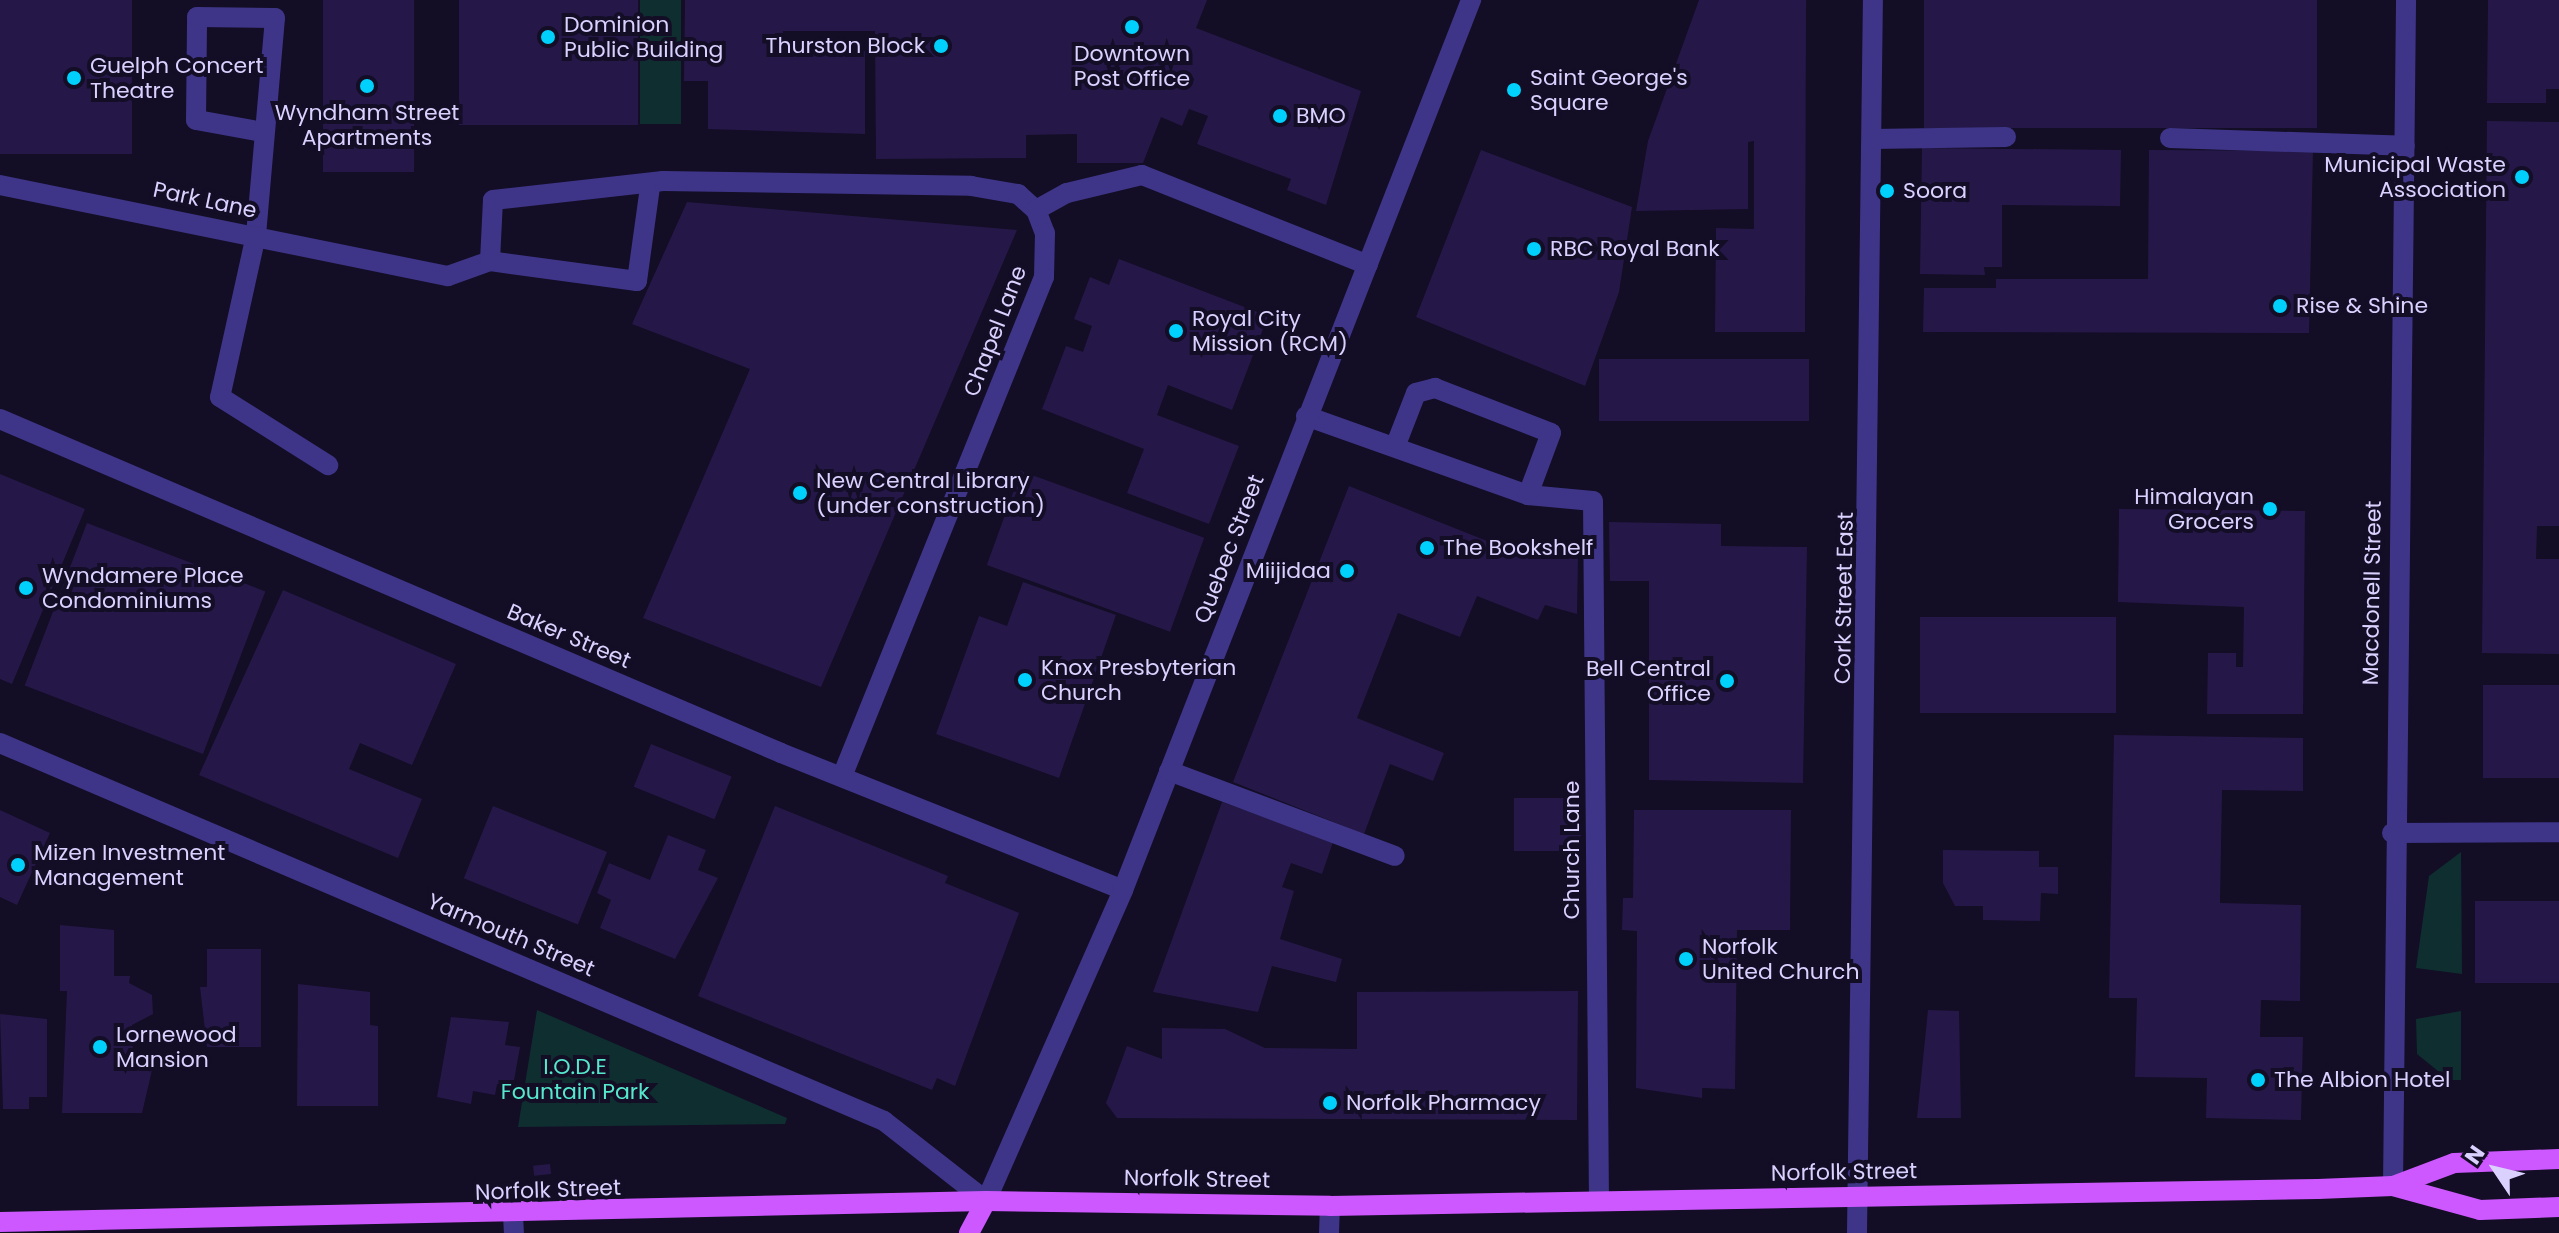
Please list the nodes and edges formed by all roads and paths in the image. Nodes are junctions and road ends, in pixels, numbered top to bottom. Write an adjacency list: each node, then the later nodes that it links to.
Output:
1 (1471, 0): 14 (street, Quebec Street)
2 (1873, 0): 7 (street, Cork Street East)
3 (2406, 0): 8 (street, Macdonell Street)
4 (263, 132): 4 (street); 12 (street)
5 (2006, 137): 7 (street)
6 (2170, 138): 8 (street)
7 (1872, 139): 29 (street, Cork Street East)
8 (2405, 146): 24 (street, Macdonell Street)
9 (656, 184): 11 (street); 13 (street); 13 (street)
10 (0, 185): 12 (street, Park Lane)
11 (1036, 210): 14 (street); 22 (street, Chapel Lane)
12 (256, 235): 13 (street, Park Lane); 18 (street)
13 (490, 261)
14 (1368, 265): 15 (street, Quebec Street)
15 (1306, 416): 17 (street); 21 (street, Quebec Street)
16 (0, 419): 22 (street, Baker Street)
17 (1395, 447): 19 (street); 19 (street)
18 (328, 465)
19 (1528, 495): 30 (street, Church Lane)
20 (0, 743): 31 (street, Yarmouth Street)
21 (1169, 771): 25 (street); 26 (street, Quebec Street)
22 (843, 774): 26 (street, Baker Street)
23 (2559, 832): 24 (street)
24 (2392, 833): 28 (street, Macdonell Street)
25 (1395, 856)
26 (1123, 890): 31 (street, Quebec Street)
27 (2559, 1159): 28 (main road, Norfolk Street)
28 (2393, 1186): 29 (main road, Norfolk Street); 33 (main road, Norfolk Street)
29 (1857, 1196): 30 (main road, Norfolk Street); 39 (street, Cork Street East)
30 (1599, 1199): 32 (main road, Norfolk Street)
31 (986, 1201): 32 (main road, Norfolk Street); 35 (main road, Norfolk Street); 37 (main road)
32 (1330, 1206): 38 (street)
33 (2559, 1207)
34 (0, 1222): 36 (main road, Norfolk Street)
35 (514, 1224): 36 (main road, Norfolk Street)
36 (276, 1227)
37 (969, 1233)
38 (1329, 1233)
39 (1857, 1233)

